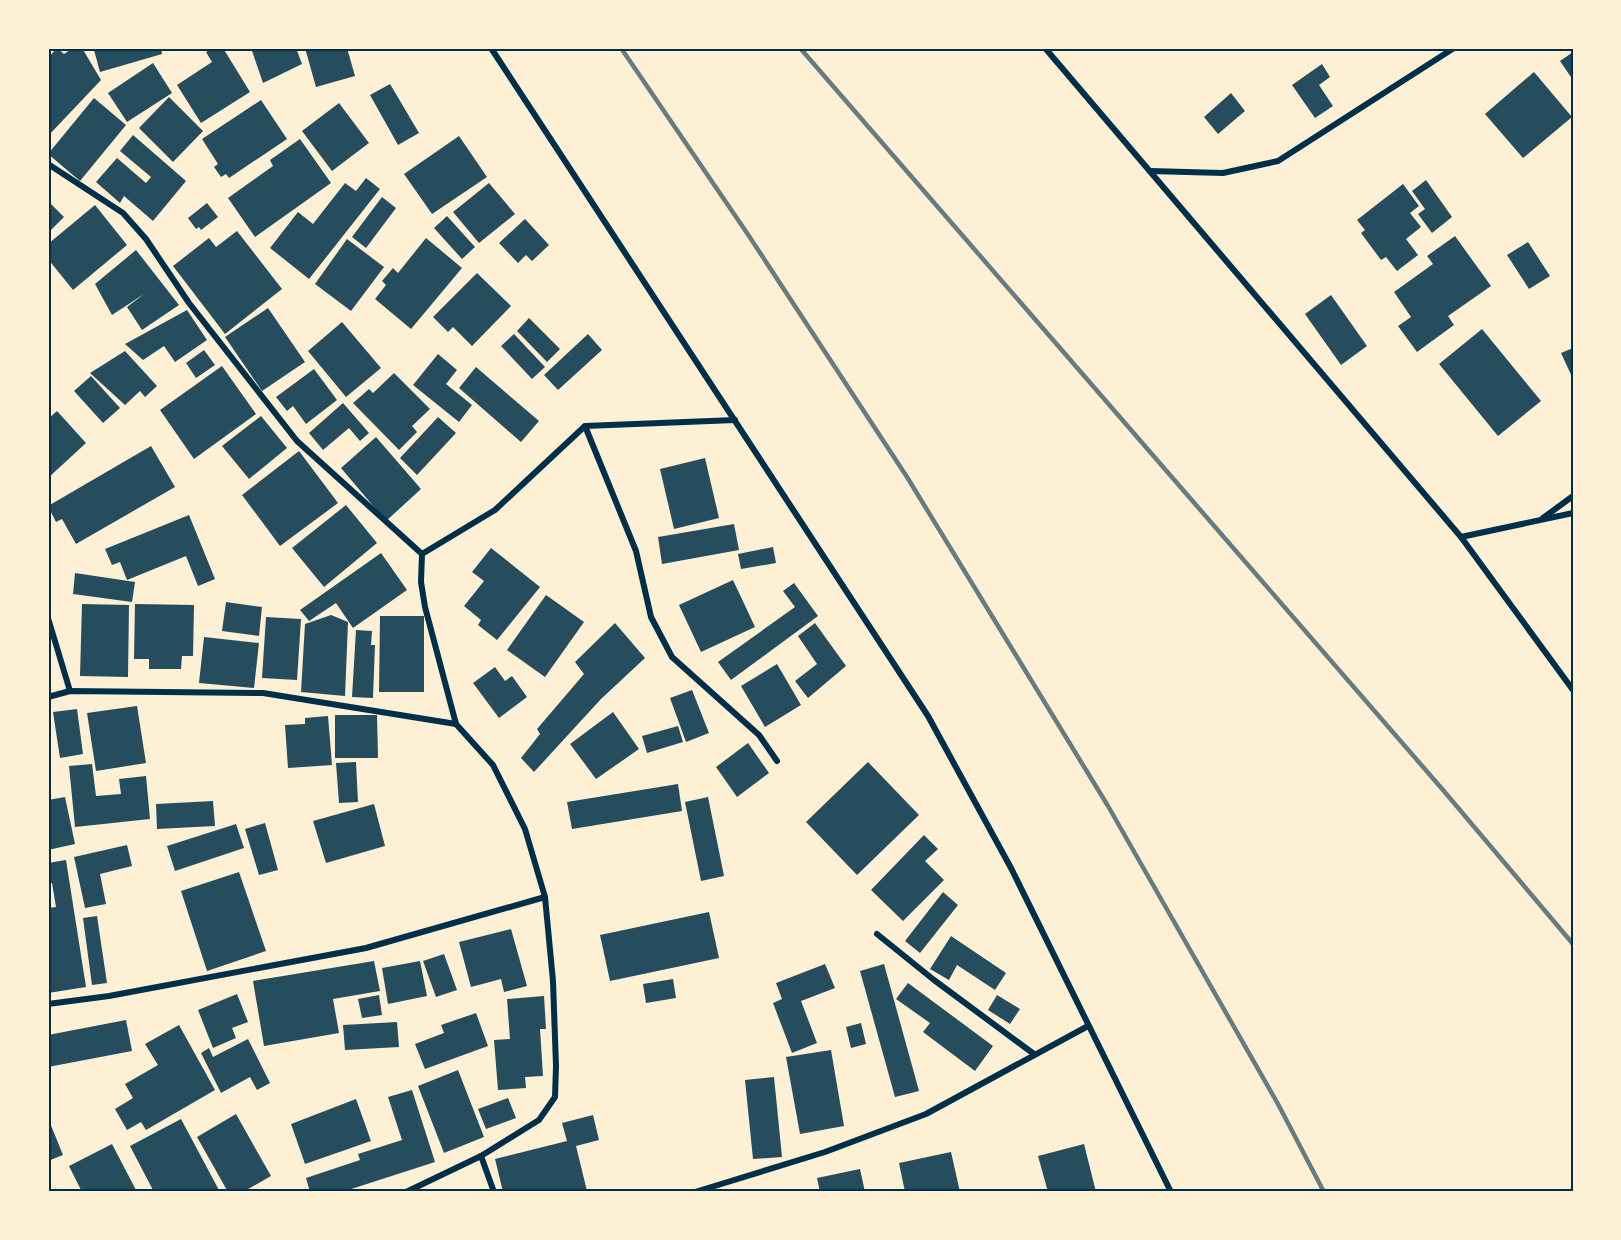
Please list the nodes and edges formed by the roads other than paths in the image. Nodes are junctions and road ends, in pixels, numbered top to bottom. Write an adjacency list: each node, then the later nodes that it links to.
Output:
1 (491, 48): 6 (street)
2 (1045, 48): 5 (street)
3 (1454, 48): 5 (street)
4 (48, 164): 12 (street)
5 (1150, 171): 11 (street)
6 (735, 420): 7 (street); 22 (street)
7 (585, 426): 12 (street); 18 (street)
8 (1573, 496): 10 (street)
9 (1573, 513): 10 (street)
10 (1540, 520): 11 (street)
11 (1461, 537): 14 (street)
12 (422, 554): 17 (street)
13 (48, 618): 15 (street)
14 (1573, 690)
15 (70, 691): 16 (street); 17 (street)
16 (48, 697)
17 (456, 724): 19 (street)
18 (777, 761)
19 (546, 897): 21 (street); 24 (street)
20 (877, 934): 23 (street)
21 (48, 1004)
22 (1088, 1026): 23 (street); 28 (street)
23 (1034, 1054): 27 (street)
24 (481, 1156): 25 (street); 26 (street)
25 (406, 1192)
26 (494, 1192)
27 (695, 1192)
28 (1171, 1192)

